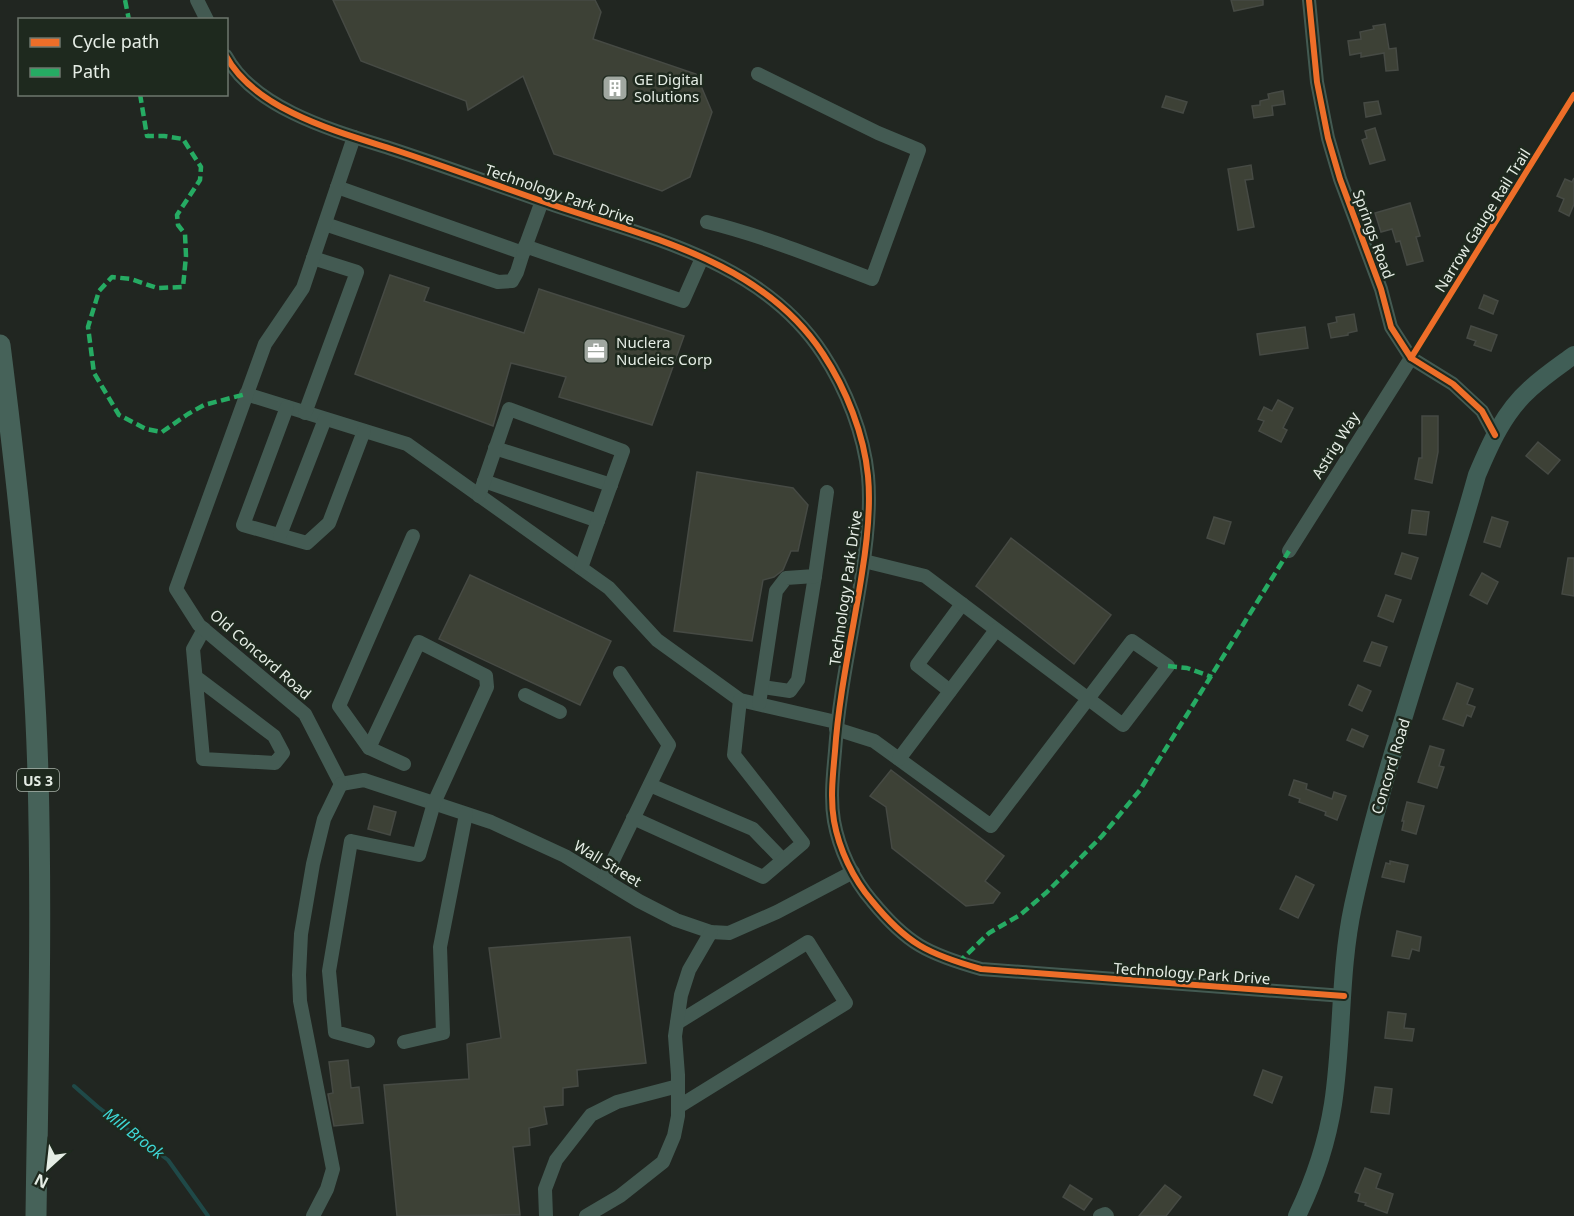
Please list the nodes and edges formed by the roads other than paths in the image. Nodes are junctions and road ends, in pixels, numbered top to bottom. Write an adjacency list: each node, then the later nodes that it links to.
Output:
1 (197, 0): 3 (street)
2 (1309, 0): 16 (street, Springs Road)
3 (206, 18)
4 (228, 60): 6 (street, Technology Park Drive)
5 (758, 74): 9 (street)
6 (354, 137): 7 (street, Old Concord Road); 8 (street, Technology Park Drive)
7 (337, 187): 10 (street, Old Concord Road); 11 (street)
8 (542, 201): 11 (street); 13 (street, Technology Park Drive)
9 (707, 222)
10 (325, 224): 11 (street); 12 (street, Old Concord Road)
11 (524, 249): 13 (street)
12 (313, 258): 17 (street, Old Concord Road); 19 (street)
13 (702, 258): 32 (street, Technology Park Drive)
14 (0, 345): 66 (highway, US 3)
15 (1574, 355): 22 (main road, Concord Road)
16 (1411, 358): 22 (street, Springs Road); 31 (street, Astrig Way)
17 (246, 394): 18 (street); 36 (street, Old Concord Road)
18 (288, 407): 19 (street); 29 (street)
19 (305, 413): 20 (street)
20 (325, 419): 21 (street); 29 (street)
21 (364, 431): 27 (street); 29 (street)
22 (1494, 435): 60 (main road, Concord Road)
23 (495, 448): 24 (street); 25 (street); 25 (street)
24 (484, 481): 27 (street); 28 (street)
25 (610, 485): 28 (street)
26 (827, 492): 34 (street)
27 (479, 496): 33 (street)
28 (598, 521): 33 (street)
29 (280, 535)
30 (413, 536): 48 (street)
31 (1289, 551)
32 (864, 561): 35 (street); 47 (street, Technology Park Drive)
33 (581, 568): 44 (street)
34 (815, 576): 40 (street); 40 (street)
35 (962, 604): 37 (street); 41 (street)
36 (204, 629): 39 (street); 51 (street, Old Concord Road)
37 (996, 630): 41 (street); 43 (street)
38 (620, 673): 52 (street)
39 (196, 677): 39 (street)
40 (762, 687): 45 (street)
41 (950, 691): 49 (street)
42 (525, 695): 46 (street)
43 (1088, 699): 43 (street); 49 (street)
44 (740, 700): 45 (street); 56 (street)
45 (759, 704): 47 (street)
46 (560, 712)
47 (836, 726): 49 (street); 57 (street, Technology Park Drive)
48 (369, 748): 50 (street); 53 (street)
49 (898, 759)
50 (404, 764)
51 (341, 784): 53 (street, Wall Street); 67 (street)
52 (650, 785): 55 (street); 56 (street)
53 (434, 803): 54 (street, Wall Street); 62 (street)
54 (466, 814): 58 (street, Wall Street); 63 (street)
55 (633, 818): 56 (street); 58 (street)
56 (783, 860)
57 (853, 872): 59 (street, Wall Street); 60 (street, Technology Park Drive)
58 (604, 879): 59 (street, Wall Street)
59 (711, 932): 61 (street)
60 (1344, 996): 72 (main road, Concord Road)
61 (677, 1023): 64 (street); 65 (street)
62 (368, 1041)
63 (404, 1042)
64 (678, 1086): 65 (street); 68 (street)
65 (678, 1107): 69 (street)
66 (36, 1216)
67 (313, 1216)
68 (546, 1216)
69 (586, 1216)
70 (1100, 1216): 71 (street)
71 (1107, 1216)
72 (1297, 1216)

